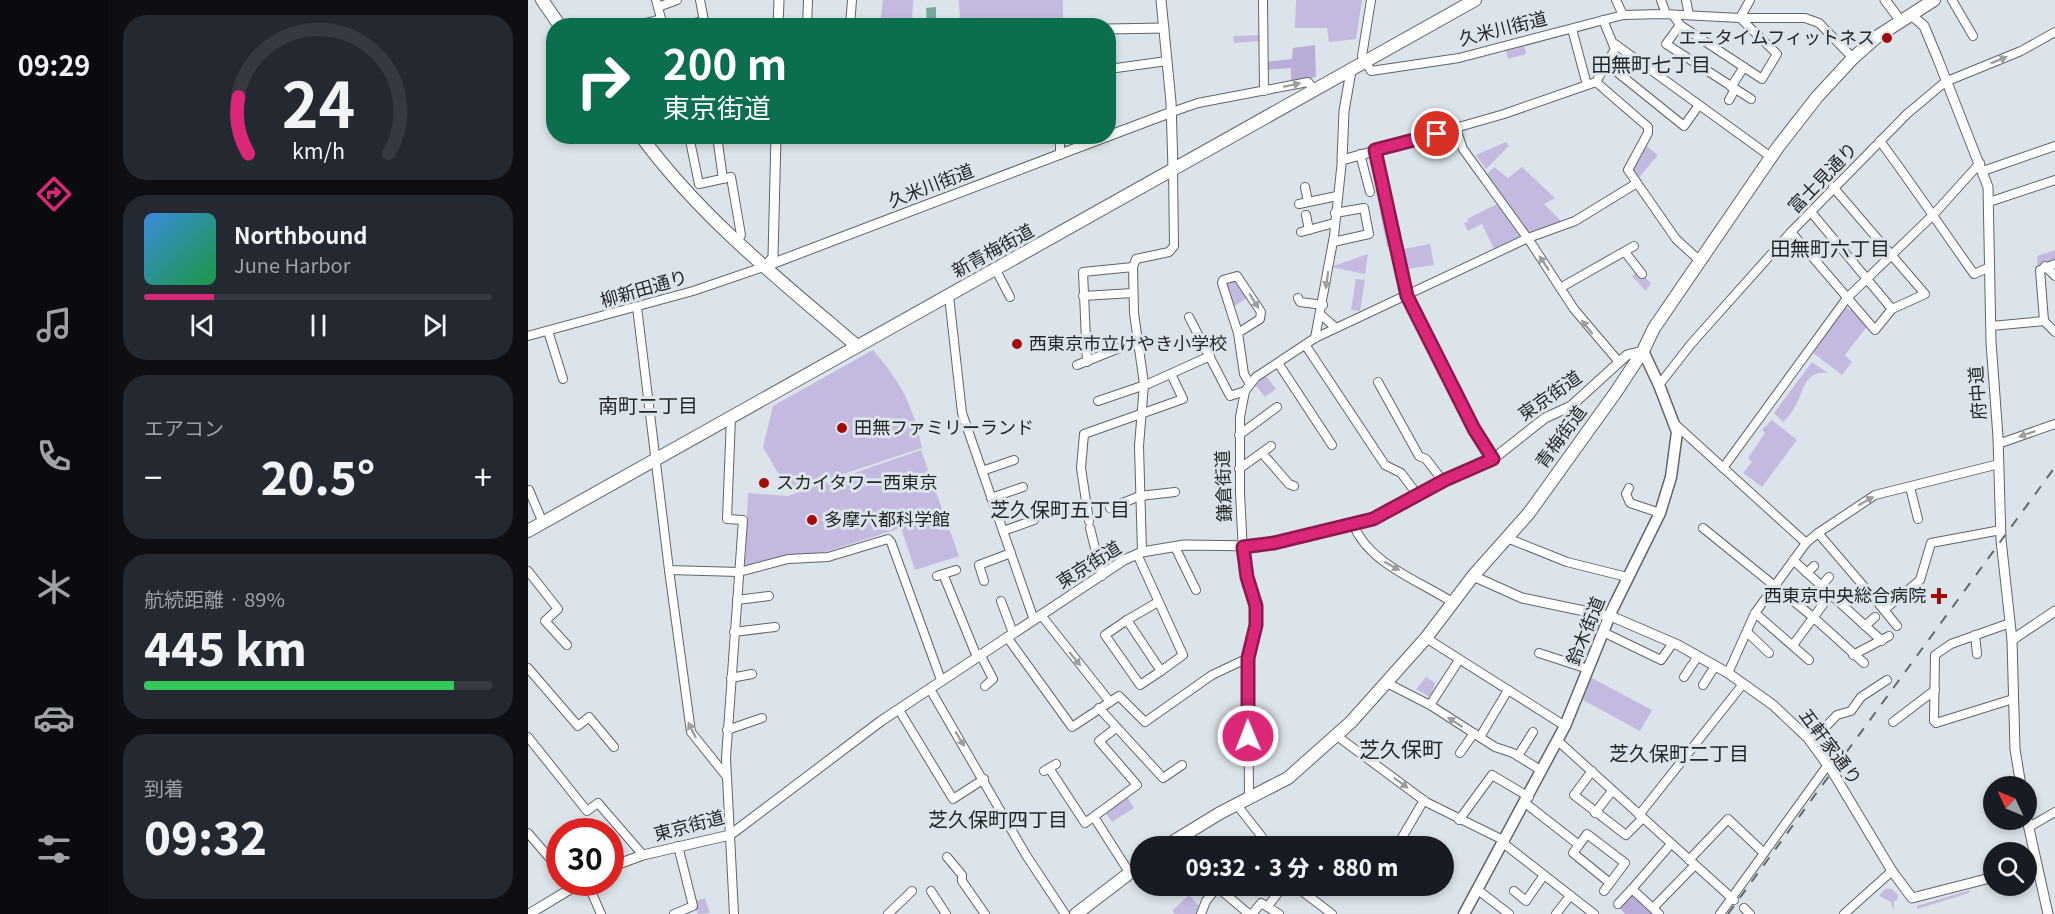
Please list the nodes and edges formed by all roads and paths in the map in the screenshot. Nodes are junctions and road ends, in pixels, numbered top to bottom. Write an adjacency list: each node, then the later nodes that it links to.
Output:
1 (542, 0): 23 (main road)
2 (677, 0): 18 (street)
3 (700, 0): 25 (street)
4 (779, 0): 26 (street)
5 (808, 0): 27 (street)
6 (852, 0): 28 (street)
7 (1161, 0): 32 (street)
8 (1263, 0): 49 (street)
9 (1371, 0): 40 (street)
10 (1475, 0): 40 (main road, 新青梅街道)
11 (1616, 0): 20 (street)
12 (1661, 0): 19 (street)
13 (1686, 0): 21 (street)
14 (1750, 0): 29 (street)
15 (1885, 0): 22 (street, 府中道)
16 (1934, 0): 22 (main road, 青梅街道)
17 (1952, 0): 36 (street)
18 (657, 3): 24 (street)
19 (1670, 14): 20 (street, 久米川街道); 21 (street, 久米川街道); 31 (street)
20 (1623, 15): 30 (street, 久米川街道)
21 (1689, 15): 29 (street, 久米川街道)
22 (1905, 17): 38 (main road, 青梅街道); 46 (street, 府中道)
23 (554, 18)
24 (661, 18)
25 (703, 18)
26 (778, 18)
27 (807, 18)
28 (851, 18)
29 (1740, 18): 38 (street, 久米川街道); 42 (street)
30 (1603, 20): 34 (street, 久米川街道); 37 (street)
31 (1680, 25): 42 (street); 48 (street)
32 (1164, 28): 33 (street); 39 (street)
33 (1116, 29)
34 (1572, 29): 40 (street, 久米川街道); 47 (street)
35 (2054, 35): 46 (street, one-way to 35)
36 (1973, 36)
37 (1615, 44): 41 (street); 53 (street)
38 (1853, 58): 68 (main road, 青梅街道)
39 (1167, 61): 43 (street); 54 (street)
40 (1364, 62): 44 (main road, 新青梅街道)
41 (1606, 64): 45 (street); 53 (street)
42 (1744, 67): 48 (street)
43 (1116, 68)
44 (1351, 70): 50 (main road, 新青梅街道); 69 (street)
45 (1596, 82): 47 (street); 74 (street)
46 (1945, 82): 57 (street, 富士見通り); 70 (street, 府中道)
47 (1587, 85): 55 (street)
48 (1733, 88): 51 (street); 52 (street)
49 (1264, 91): 50 (street, one-way to 50); 54 (street)
50 (1315, 92): 71 (main road, 新青梅街道)
51 (1750, 99)
52 (1729, 100)
53 (1699, 105): 68 (street)
54 (1172, 112): 56 (street, 久米川街道); 71 (street)
55 (1456, 129): 65 (street); 88 (street)
56 (1116, 133)
57 (1880, 141): 76 (street, 富士見通り); 84 (street)
58 (648, 144): 89 (main road)
59 (691, 144): 72 (street)
60 (718, 144): 72 (street)
61 (776, 144): 96 (street)
62 (1060, 144): 67 (street)
63 (1088, 144): 67 (street, 久米川街道)
64 (2055, 146): 70 (street)
65 (1375, 150): 66 (street); 108 (street)
66 (1360, 154): 69 (street); 77 (street)
67 (1060, 155): 96 (street, 久米川街道)
68 (1771, 157): 94 (main road, 青梅街道)
69 (1342, 160): 78 (street)
70 (1982, 167): 80 (street, 府中道); 84 (street)
71 (1173, 169): 97 (street); 100 (main road, 新青梅街道)
72 (723, 179): 89 (street)
73 (2055, 180): 80 (street)
74 (1637, 183): 88 (street, 鎌倉街道); 94 (street)
75 (1305, 187): 79 (street)
76 (1833, 187): 82 (street, 富士見通り); 93 (street)
77 (1370, 192)
78 (1337, 196): 79 (street); 83 (street)
79 (1308, 202): 81 (street)
80 (1989, 202): 98 (street, 府中道)
81 (1299, 204)
82 (1811, 212): 87 (street, 富士見通り); 103 (street)
83 (1335, 213): 86 (street); 90 (street)
84 (1934, 214): 93 (street); 98 (street)
85 (1305, 215): 86 (street)
86 (1334, 223): 90 (street)
87 (1791, 232): 111 (street); 139 (street, 富士見通り)
88 (1528, 238): 104 (street, one-way to 88); 108 (street, 鎌倉街道)
89 (737, 242): 96 (main road)
90 (1333, 242): 112 (street, one-way to 112)
91 (1634, 246): 92 (street)
92 (1625, 252): 101 (street); 104 (street)
93 (1890, 253): 103 (street); 114 (street)
94 (1700, 261): 128 (main road, 青梅街道)
95 (2055, 264): 99 (street)
96 (766, 266): 113 (street, 柳新田通り); 126 (main road)
97 (1134, 267): 105 (street); 107 (street)
98 (1990, 267): 118 (street, 府中道)
99 (2045, 267): 102 (street); 117 (street)
100 (996, 270): 106 (main road, 新青梅街道); 109 (street)
101 (1642, 274)
102 (2055, 276)
103 (1867, 278): 111 (street); 114 (street)
104 (1560, 288): 131 (street, one-way to 104)
105 (1132, 293): 107 (street); 125 (street)
106 (949, 296): 126 (main road, 新青梅街道); 158 (street)
107 (1083, 296): 130 (street)
108 (1407, 296): 119 (street, 鎌倉街道); 153 (street)
109 (1010, 297)
110 (1298, 298): 112 (street)
111 (1847, 298): 114 (street); 156 (street)
112 (1323, 305): 115 (street)
113 (637, 307): 120 (street, 柳新田通り); 152 (street)
114 (1892, 309)
115 (1321, 315): 119 (street); 124 (street)
116 (1190, 317): 129 (street)
117 (2044, 321): 118 (street); 121 (street)
118 (1991, 326): 148 (street, 府中道)
119 (1336, 328): 124 (street, 鎌倉街道)
120 (548, 331): 123 (street, 柳新田通り); 135 (street)
121 (2055, 332)
122 (1238, 333): 122 (street, one-way to 122); 138 (street)
123 (528, 336)
124 (1315, 338): 127 (street, 鎌倉街道)
125 (1137, 341): 130 (street); 137 (street)
126 (857, 346): 144 (main road, 新青梅街道)
127 (1306, 346): 132 (street, 鎌倉街道); 166 (street)
128 (1643, 351): 131 (street, 東京街道); 139 (main road, 鈴木街道); 180 (main road, 青梅街道)
129 (1210, 356): 134 (street); 140 (street)
130 (1087, 362): 133 (street)
131 (1619, 362): 153 (street, 東京街道)
132 (1278, 363): 138 (street, 鎌倉街道); 149 (street)
133 (1077, 365)
134 (1171, 374): 137 (street); 142 (street)
135 (563, 379)
136 (1378, 382): 159 (street)
137 (1144, 384): 141 (street); 142 (street)
138 (1250, 384): 140 (street, 鎌倉街道)
139 (1659, 385): 145 (main road, 鈴木街道)
140 (1245, 392): 147 (street, 鎌倉街道)
141 (1098, 401)
142 (1143, 411): 167 (street); 193 (street)
143 (1274, 412): 147 (street)
144 (731, 417): 152 (main road, 新青梅街道); 191 (street)
145 (1675, 424): 156 (street); 170 (main road, 鈴木街道)
146 (2055, 424): 148 (street, one-way to 148)
147 (1239, 435): 157 (street, 鎌倉街道)
148 (1998, 444): 155 (street, 府中道)
149 (1332, 445)
150 (1272, 446): 151 (street)
151 (1262, 453): 157 (street); 160 (street)
152 (657, 457): 173 (main road, 新青梅街道); 188 (street)
153 (1493, 459): 159 (street, 東京街道)
154 (1014, 460): 158 (street)
155 (1999, 464): 162 (street); 176 (street, 府中道)
156 (1723, 468): 181 (street)
157 (1239, 469): 183 (street, 鎌倉街道)
158 (982, 471): 168 (street)
159 (1443, 481): 166 (street, 東京街道)
160 (1294, 486)
161 (1023, 487): 168 (street)
162 (1910, 487): 171 (street); 179 (street, one-way to 162)
163 (1629, 488): 170 (street)
164 (529, 490): 173 (street)
165 (1175, 492): 167 (street)
166 (1417, 494): 174 (street, 東京街道)
167 (1140, 496): 169 (street); 185 (street)
168 (991, 498): 178 (street)
169 (1110, 508)
170 (1660, 513): 195 (main road, 鈴木街道)
171 (1918, 519)
172 (1034, 520): 178 (street)
173 (543, 523): 177 (main road, 新青梅街道)
174 (1353, 524): 183 (street, 東京街道); 206 (street, one-way to 206)
175 (1703, 528): 198 (street)
176 (2001, 530): 207 (street); 215 (street, 府中道)
177 (528, 531)
178 (1003, 531): 184 (street)
179 (1818, 533): 181 (street); 207 (street)
180 (1507, 538): 194 (main road, 青梅街道); 195 (street)
181 (1806, 543): 186 (street)
182 (1175, 547): 183 (street, 東京街道); 185 (street, 東京街道); 200 (street)
183 (1243, 547): 235 (street, 鎌倉街道)
184 (1011, 553): 197 (street); 213 (street)
185 (1140, 553): 193 (street, 東京街道); 205 (street)
186 (1793, 560): 192 (street); 198 (street)
187 (1814, 566): 192 (street)
188 (669, 570): 191 (street); 281 (street, one-way to 188)
189 (956, 570): 233 (street)
190 (528, 571): 227 (street)
191 (739, 572): 203 (street); 247 (street)
192 (1807, 573): 199 (street)
193 (1102, 576): 213 (street, 東京街道)
194 (1473, 576): 206 (main road, 青梅街道); 210 (street, 五軒家通り)
195 (1627, 577): 210 (main road, 鈴木街道)
196 (1829, 577): 199 (street)
197 (984, 581)
198 (1774, 585): 209 (street); 212 (street)
199 (1821, 586): 201 (street)
200 (1196, 590)
201 (1830, 594): 212 (street); 216 (street)
202 (769, 596): 203 (street)
203 (737, 600): 219 (street)
204 (1001, 601): 222 (street)
205 (1158, 602): 214 (street); 242 (street)
206 (1452, 602): 224 (main road, 青梅街道)
207 (1884, 610): 217 (street)
208 (2055, 611): 225 (street)
209 (1755, 614): 221 (street); 228 (street)
210 (1609, 616): 220 (main road, 鈴木街道); 226 (street, 五軒家通り)
211 (1875, 616): 216 (street)
212 (1813, 617): 228 (street); 232 (street)
213 (1037, 618): 222 (street, 東京街道); 257 (street, one-way to 257)
214 (1126, 620): 242 (street); 242 (street)
215 (2010, 623): 223 (street); 225 (street, 府中道)
216 (1865, 626): 232 (street)
217 (1897, 626)
218 (775, 627): 219 (street)
219 (734, 632): 246 (street)
220 (1604, 632): 226 (street); 241 (main road, 鈴木街道)
221 (1747, 632): 230 (street); 243 (street)
222 (1010, 635): 233 (street, 東京街道); 259 (street)
223 (1975, 635): 231 (street); 255 (street)
224 (1426, 638): 236 (street); 249 (main road, 青梅街道)
225 (2012, 640): 256 (street, 府中道)
226 (1672, 643): 234 (street, 五軒家通り)
227 (567, 645)
228 (1793, 645): 237 (street)
229 (1539, 653): 241 (street)
230 (1769, 653)
231 (1977, 654)
232 (1853, 655): 238 (street)
233 (978, 656): 247 (street, 東京街道); 252 (street)
234 (1698, 656): 239 (street, 五軒家通り); 245 (street)
235 (1248, 658): 257 (street); 284 (street, 鎌倉街道)
236 (1459, 660): 254 (street); 258 (street)
237 (1809, 660)
238 (1863, 663)
239 (1715, 666): 243 (street, 五軒家通り); 251 (street)
240 (528, 668): 272 (street)
241 (1588, 669): 263 (main road, 鈴木街道)
242 (1161, 671)
243 (1728, 673): 250 (street, 五軒家通り)
244 (752, 674): 246 (street)
245 (1684, 677)
246 (731, 678): 265 (street)
247 (941, 680): 253 (street, 東京街道)
248 (1887, 680): 271 (street)
249 (1387, 683): 258 (street); 268 (main road, 青梅街道)
250 (1743, 684): 271 (street, 五軒家通り); 290 (street)
251 (1703, 685)
252 (985, 686)
253 (930, 688): 260 (street, 東京街道); 282 (street, one-way to 282)
254 (1508, 690): 263 (street); 267 (street)
255 (1935, 690): 256 (street); 262 (street)
256 (2013, 699): 280 (street, 府中道)
257 (1110, 702): 259 (street)
258 (1430, 705): 267 (street, one-way to 258)
259 (1099, 708): 264 (street)
260 (899, 710): 282 (street); 295 (street, 東京街道)
261 (762, 718): 265 (street)
262 (1893, 722)
263 (1565, 726): 270 (main road, 鈴木街道)
264 (1116, 728): 275 (street); 291 (street)
265 (727, 730): 281 (street)
266 (1533, 732): 274 (street)
267 (1477, 735): 273 (street); 274 (street)
268 (1337, 736): 284 (main road, 青梅街道); 285 (street, one-way to 285)
269 (528, 737): 305 (street)
270 (1558, 741): 278 (main road, 鈴木街道); 279 (street)
271 (1810, 742): 276 (street, 五軒家通り)
272 (614, 747)
273 (1460, 753)
274 (1518, 756): 278 (street)
275 (1182, 765)
276 (1827, 766): 303 (street); 309 (street, 五軒家通り)
277 (1050, 768): 291 (street)
278 (1542, 771): 286 (main road, 鈴木街道)
279 (1592, 771): 283 (street); 289 (street)
280 (2019, 776)
281 (727, 777): 295 (street)
282 (984, 779): 339 (street)
283 (1612, 791): 289 (street); 290 (street)
284 (1249, 799): 287 (main road, 青梅街道)
285 (1424, 800): 292 (street); 298 (street)
286 (1527, 800): 292 (street); 299 (main road, 鈴木街道); 301 (street)
287 (1238, 805): 296 (main road, 青梅街道); 297 (street)
288 (2055, 812): 293 (street)
289 (1595, 813): 290 (street)
290 (1641, 816): 300 (street)
291 (1095, 817): 310 (street)
292 (1459, 820): 299 (street)
293 (2037, 822)
294 (528, 833): 304 (street)
295 (730, 835): 302 (street, 東京街道); 336 (street)
296 (1184, 836)
297 (1261, 836)
298 (1403, 836)
299 (1504, 842): 311 (street); 316 (main road, 鈴木街道)
300 (1671, 844): 308 (street); 315 (street)
301 (1579, 845): 314 (street); 314 (street)
302 (678, 846): 305 (street, 東京街道); 335 (street)
303 (1764, 853): 308 (street); 328 (street)
304 (546, 854)
305 (643, 855): 307 (street, 東京街道)
306 (947, 857): 332 (street)
307 (624, 862)
308 (1691, 863): 328 (street); 331 (street)
309 (1892, 871): 312 (street, 五軒家通り); 350 (street)
310 (1130, 872): 340 (main road)
311 (1544, 875): 319 (street); 327 (street)
312 (1983, 879)
313 (2037, 882): 351 (street)
314 (1610, 883): 320 (street)
315 (1632, 889): 329 (street); 331 (street)
316 (1478, 890): 344 (main road, 鈴木街道); 345 (street)
317 (912, 891): 337 (street)
318 (931, 891): 338 (street)
319 (1514, 891)
320 (1604, 891)
321 (557, 896): 333 (street)
322 (593, 896): 334 (street)
323 (1210, 896): 341 (street)
324 (1229, 896): 330 (street)
325 (1276, 896): 330 (street)
326 (1308, 896): 343 (street)
327 (1570, 896): 346 (street); 347 (street)
328 (1733, 899): 349 (street)
329 (1618, 904)
330 (1268, 906): 342 (street)
331 (1653, 908): 348 (street)
332 (981, 913)
333 (529, 914)
334 (601, 914)
335 (674, 914)
336 (734, 914)
337 (888, 914)
338 (946, 914)
339 (1065, 914)
340 (1076, 914)
341 (1201, 914)
342 (1279, 914)
343 (1332, 914)
344 (1464, 914)
345 (1509, 914)
346 (1556, 914)
347 (1594, 914)
348 (1659, 914)
349 (1720, 914)
350 (1844, 914)
351 (2048, 914)

